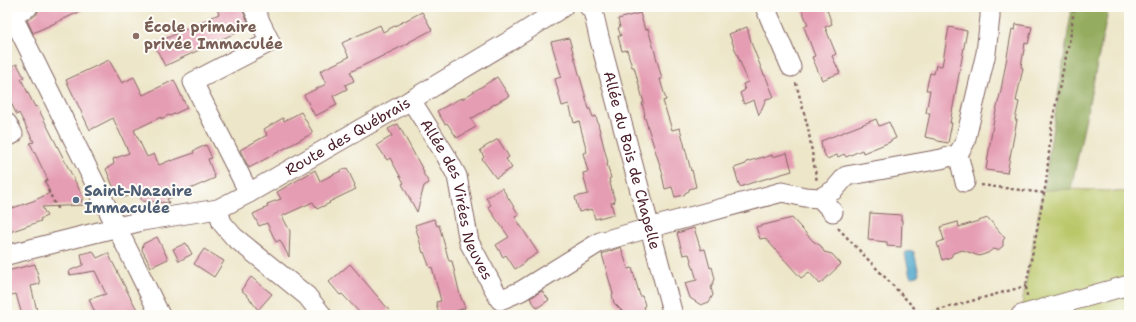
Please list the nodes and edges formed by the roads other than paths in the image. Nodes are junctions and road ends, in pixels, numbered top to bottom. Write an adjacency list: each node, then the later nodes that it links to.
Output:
1 (253, 7): 13 (street)
2 (563, 7): 8 (street, Route des Québrais)
3 (765, 7): 7 (street)
4 (990, 7): 11 (street)
5 (594, 8): 18 (street, Allée du Bois de Chapelle)
6 (16, 9): 17 (street)
7 (791, 67)
8 (411, 100): 13 (street, Route des Québrais); 21 (street, Allée des Virées Neuves)
9 (7, 123): 10 (street)
10 (7, 137)
11 (958, 154): 12 (street); 14 (street)
12 (965, 182)
13 (249, 193): 15 (street, Route des Québrais)
14 (820, 198): 16 (street); 18 (street, Allée des Virées Neuves)
15 (218, 209): 17 (street, Route des Québrais); 24 (street)
16 (833, 212)
17 (117, 227): 19 (street, Route des Québrais); 22 (street)
18 (649, 228): 21 (street, Allée des Virées Neuves); 25 (street, Allée du Bois de Chapelle)
19 (7, 255)
20 (1129, 285): 23 (street)
21 (500, 307)
22 (155, 313)
23 (1025, 314)
24 (322, 315)
25 (673, 315)

